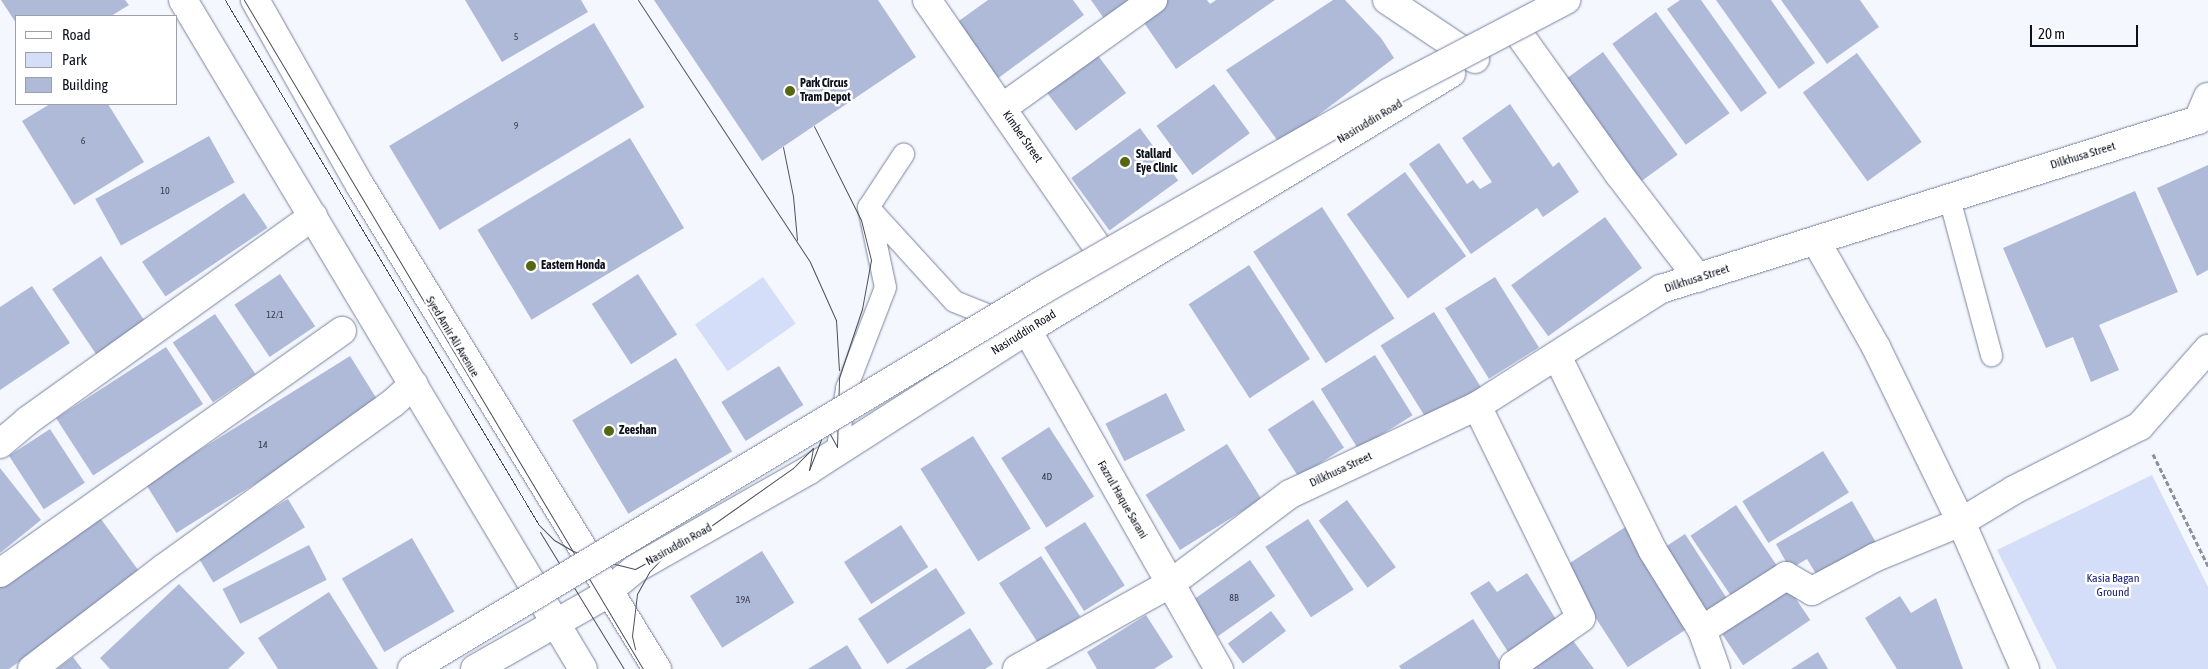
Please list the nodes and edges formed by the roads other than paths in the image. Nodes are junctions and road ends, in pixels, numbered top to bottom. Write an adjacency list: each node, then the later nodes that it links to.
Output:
1 (183, 0): 15 (main road)
2 (255, 0): 31 (main road, Syed Amir Ali Avenue)
3 (927, 0): 11 (main road, Kimber Street)
4 (1153, 0): 11 (main road)
5 (1387, 0): 9 (main road)
6 (1566, 0): 35 (main road, bridge)
7 (1576, 0): 8 (main road, Nasiruddin Road)
8 (1519, 34): 9 (main road, Nasiruddin Road); 18 (main road)
9 (1475, 59): 17 (main road, Nasiruddin Road)
10 (2208, 97): 13 (main road, Dilkhusa Street)
11 (1002, 108): 17 (main road, Kimber Street)
12 (902, 154): 14 (lane)
13 (1949, 198): 16 (main road, Dilkhusa Street); 22 (lane)
14 (868, 207): 19 (lane); 27 (lane)
15 (313, 216): 24 (main road); 26 (main road)
16 (1816, 240): 18 (main road, Dilkhusa Street); 28 (main road)
17 (1117, 275): 19 (main road, Nasiruddin Road)
18 (1698, 278): 23 (main road, Dilkhusa Street)
19 (1027, 330): 27 (main road, Nasiruddin Road); 30 (main road, Fazrul Haque Sarani)
20 (342, 331): 29 (main road)
21 (2208, 349): 28 (main road)
22 (1991, 355)
23 (1557, 356): 25 (main road, Dilkhusa Street); 33 (main road)
24 (414, 384): 32 (main road); 34 (main road)
25 (1477, 406): 30 (main road, Dilkhusa Street); 41 (main road)
26 (0, 444)
27 (809, 470): 31 (main road, Nasiruddin Road)
28 (1961, 522): 33 (main road); 43 (main road)
29 (0, 573)
30 (1170, 584): 39 (main road, Dilkhusa Street); 40 (main road, Fazrul Haque Sarani)
31 (609, 590): 32 (main road, Nasiruddin Road); 38 (main road, Syed Amir Ali Avenue)
32 (554, 623): 36 (main road, Nasiruddin Road); 37 (main road)
33 (1702, 630): 42 (main road)
34 (32, 669)
35 (412, 669)
36 (476, 669)
37 (583, 669)
38 (658, 669)
39 (1016, 669)
40 (1219, 669)
41 (1516, 669)
42 (1716, 669)
43 (2025, 669)

